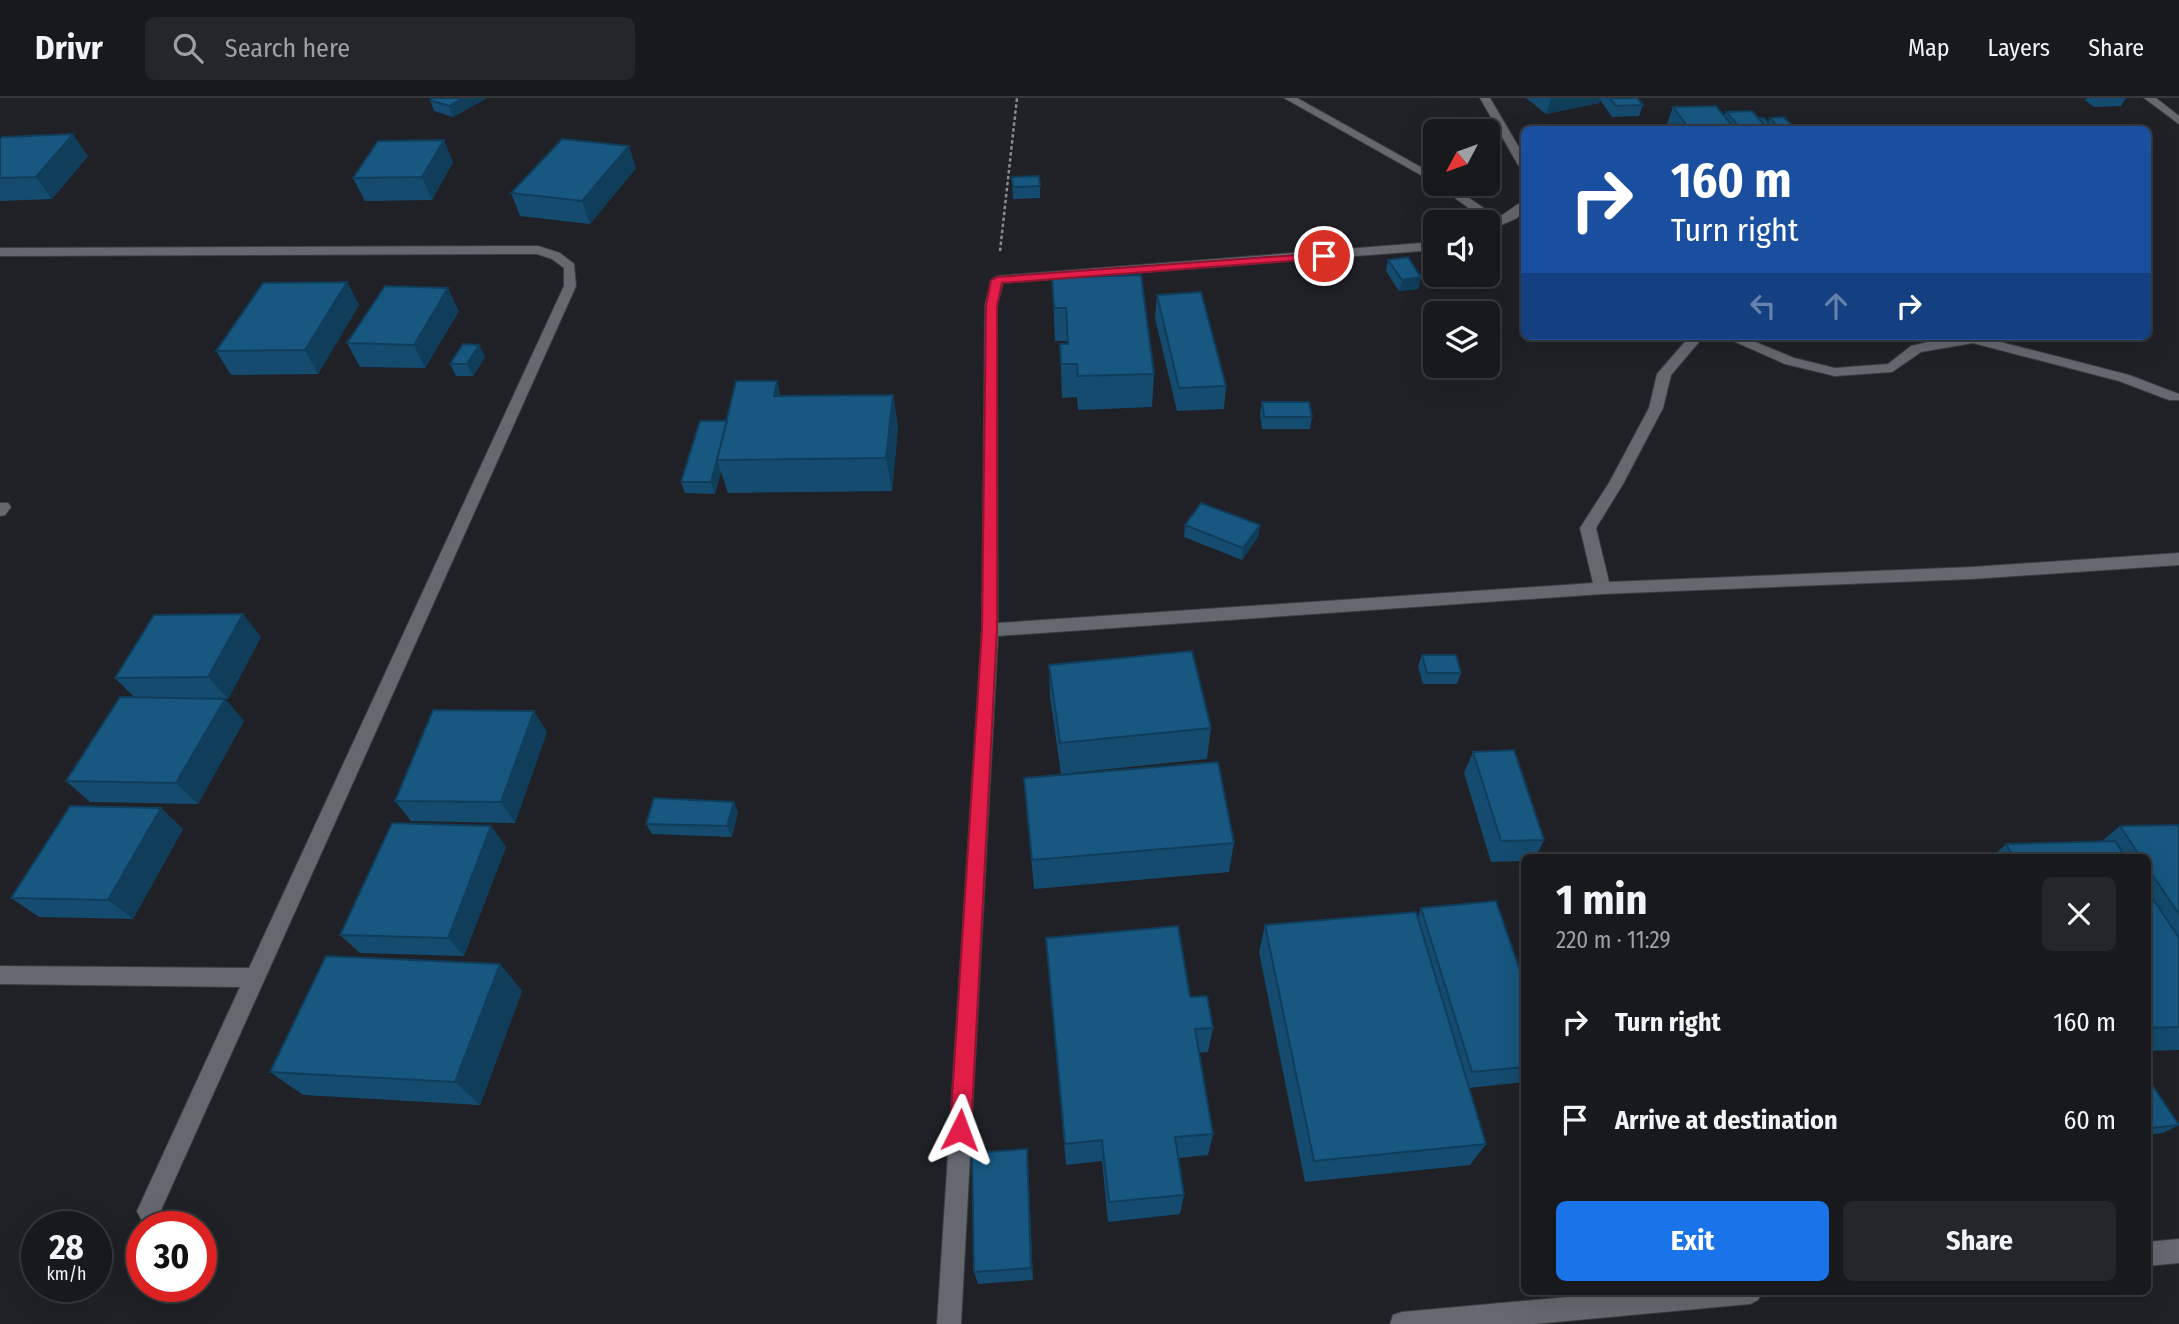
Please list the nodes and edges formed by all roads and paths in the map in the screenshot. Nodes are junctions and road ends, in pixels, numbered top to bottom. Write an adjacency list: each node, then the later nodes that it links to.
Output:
1 (1017, 98): 14 (path)
2 (1289, 98): 7 (street)
3 (1485, 98): 6 (street)
4 (2149, 98): 5 (street)
5 (2179, 121)
6 (1521, 160)
7 (1423, 173)
8 (1456, 196): 10 (street)
9 (1521, 206): 11 (street)
10 (1473, 210)
11 (1500, 220)
12 (1423, 247): 14 (street)
13 (0, 252): 24 (street)
14 (997, 280): 22 (street)
15 (1694, 340): 21 (street)
16 (1739, 340): 17 (street)
17 (1964, 340)
18 (1977, 340): 19 (street)
19 (2174, 397)
20 (2179, 559): 21 (street)
21 (1602, 588): 22 (street)
22 (990, 630): 29 (street)
23 (0, 975): 24 (street)
24 (254, 978): 25 (street)
25 (149, 1211)
26 (2179, 1251): 27 (street)
27 (2151, 1254)
28 (1717, 1295): 30 (street)
29 (949, 1324)
30 (1402, 1324)

